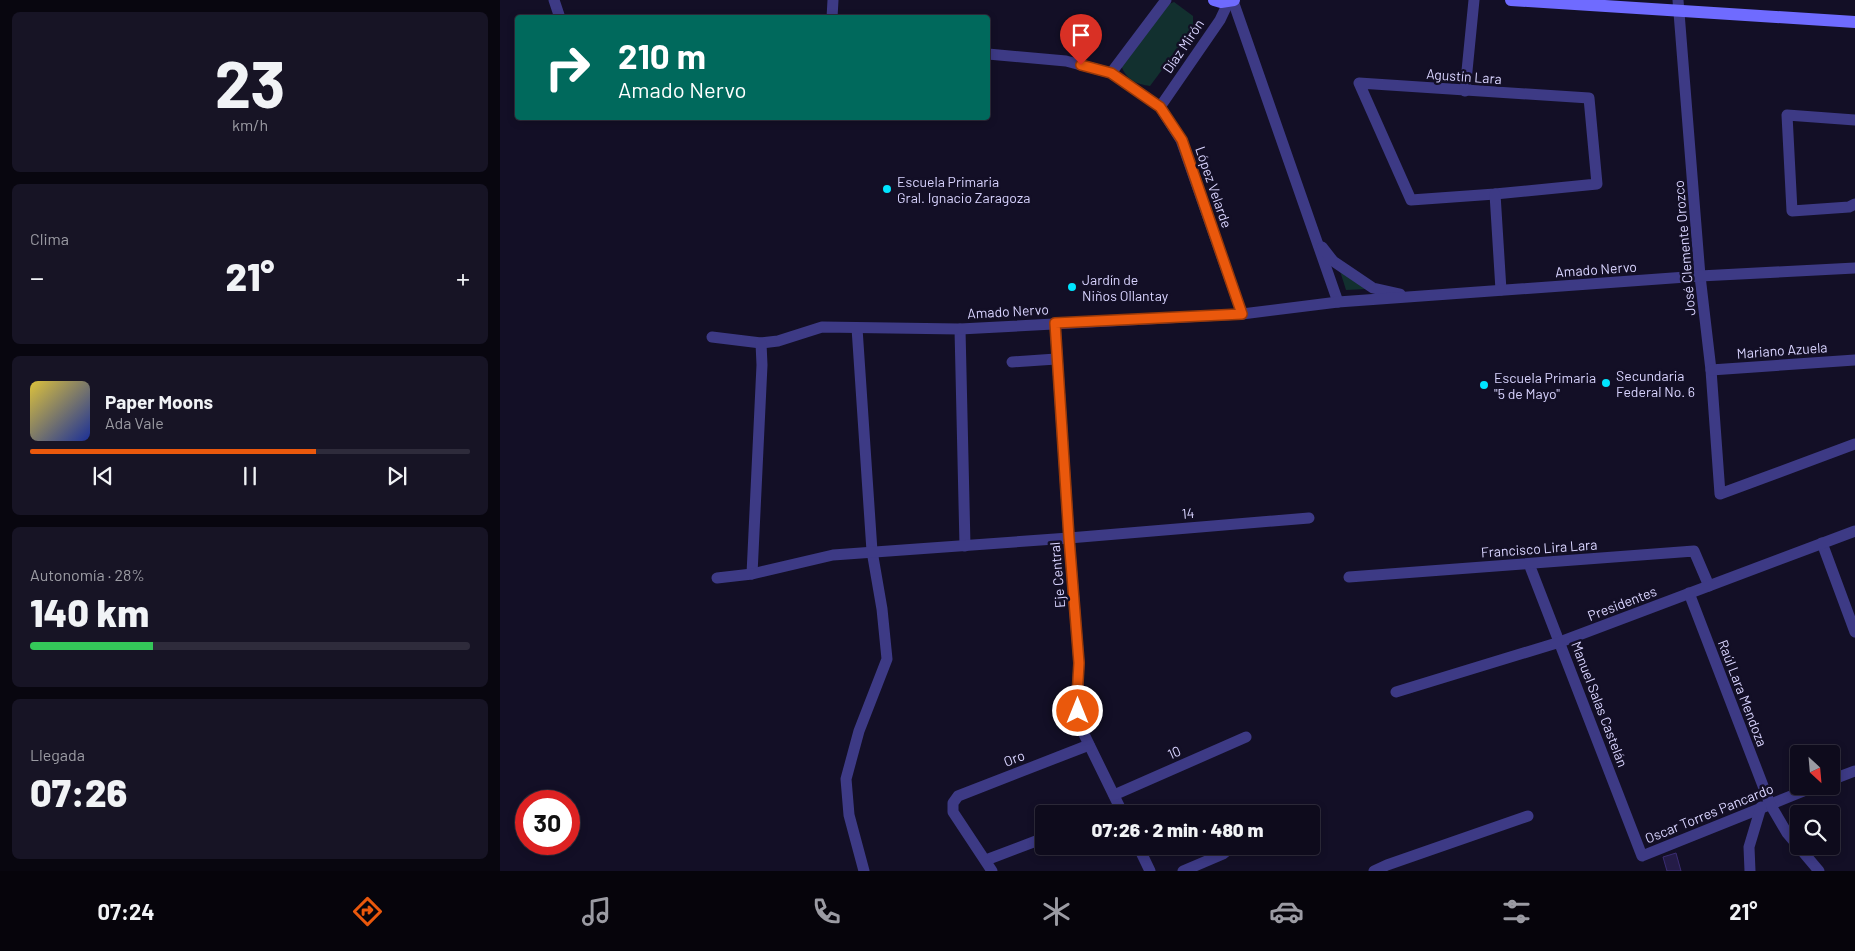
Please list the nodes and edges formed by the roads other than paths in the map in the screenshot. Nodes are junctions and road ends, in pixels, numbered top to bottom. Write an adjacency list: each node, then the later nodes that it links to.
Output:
1 (554, 0): 9 (street)
2 (833, 0): 10 (street)
3 (1166, 0): 13 (street)
4 (1214, 0): 7 (main road)
5 (1474, 0): 14 (street)
6 (1511, 0): 8 (main road)
7 (1232, 1): 15 (street, Díaz Mirón); 19 (street)
8 (1679, 6): 11 (main road); 21 (street, José Clemente Orozco)
9 (559, 15)
10 (832, 15)
11 (1855, 22)
12 (990, 54): 13 (street, López Velarde)
13 (1111, 73): 15 (street, López Velarde)
14 (1465, 91): 17 (street, Agustín Lara); 17 (street, Agustín Lara)
15 (1160, 107): 25 (street, López Velarde)
16 (1855, 120): 18 (street)
17 (1495, 194): 22 (street)
18 (1855, 204)
19 (1317, 240): 23 (street); 24 (street)
20 (1855, 268): 21 (street, Amado Nervo)
21 (1700, 276): 22 (street, Amado Nervo); 34 (street, José Clemente Orozco)
22 (1501, 290): 23 (street, Amado Nervo)
23 (1414, 297): 24 (street, Amado Nervo)
24 (1338, 302): 25 (street, Amado Nervo)
25 (1242, 314): 26 (street, Amado Nervo)
26 (1055, 323): 28 (street, Amado Nervo); 31 (street, Eje Central)
27 (857, 328): 28 (street, Amado Nervo); 30 (street, Amado Nervo); 41 (street)
28 (960, 329): 40 (street)
29 (712, 338): 30 (street, Amado Nervo)
30 (761, 343): 43 (street)
31 (1056, 359): 33 (street); 38 (street, Eje Central)
32 (1855, 360): 34 (street, Mariano Azuela)
33 (1012, 362)
34 (1711, 370): 35 (street, José Clemente Orozco)
35 (1855, 444)
36 (1309, 518): 38 (street, 14)
37 (1855, 531): 39 (street, Presidentes)
38 (1069, 538): 40 (street, 14); 52 (street, Eje Central)
39 (1822, 543): 46 (street, Presidentes); 48 (street)
40 (966, 546): 41 (street, 14)
41 (872, 551): 43 (street, 14); 65 (street)
42 (1530, 564): 44 (street, Francisco Lira Lara); 46 (street, Francisco Lira Lara); 49 (street, Manuel Salas Castelán)
43 (752, 574): 45 (street, 14)
44 (1349, 577)
45 (717, 578)
46 (1709, 586): 47 (street, Presidentes)
47 (1689, 593): 49 (street, Presidentes); 58 (street, Raúl Lara Mendoza)
48 (1855, 632)
49 (1560, 642): 50 (street, Presidentes); 63 (street, Manuel Salas Castelán)
50 (1396, 692)
51 (1246, 737): 55 (street, 10)
52 (1089, 745): 55 (street, Eje Central); 64 (street, Oro)
53 (1855, 771): 54 (street)
54 (1840, 777)
55 (1114, 795): 57 (street, Eje Central)
56 (1793, 795): 58 (street, Oscar Torres Pancardo)
57 (1119, 805)
58 (1765, 806): 63 (street, Oscar Torres Pancardo); 70 (street); 71 (street)
59 (1528, 816): 69 (street)
60 (1035, 841): 64 (street)
61 (1142, 855): 67 (street)
62 (1221, 855): 68 (street)
63 (1642, 856)
64 (986, 860): 66 (street)
65 (864, 871)
66 (992, 871)
67 (1150, 871)
68 (1183, 871)
69 (1374, 871)
70 (1750, 871)
71 (1819, 871)

